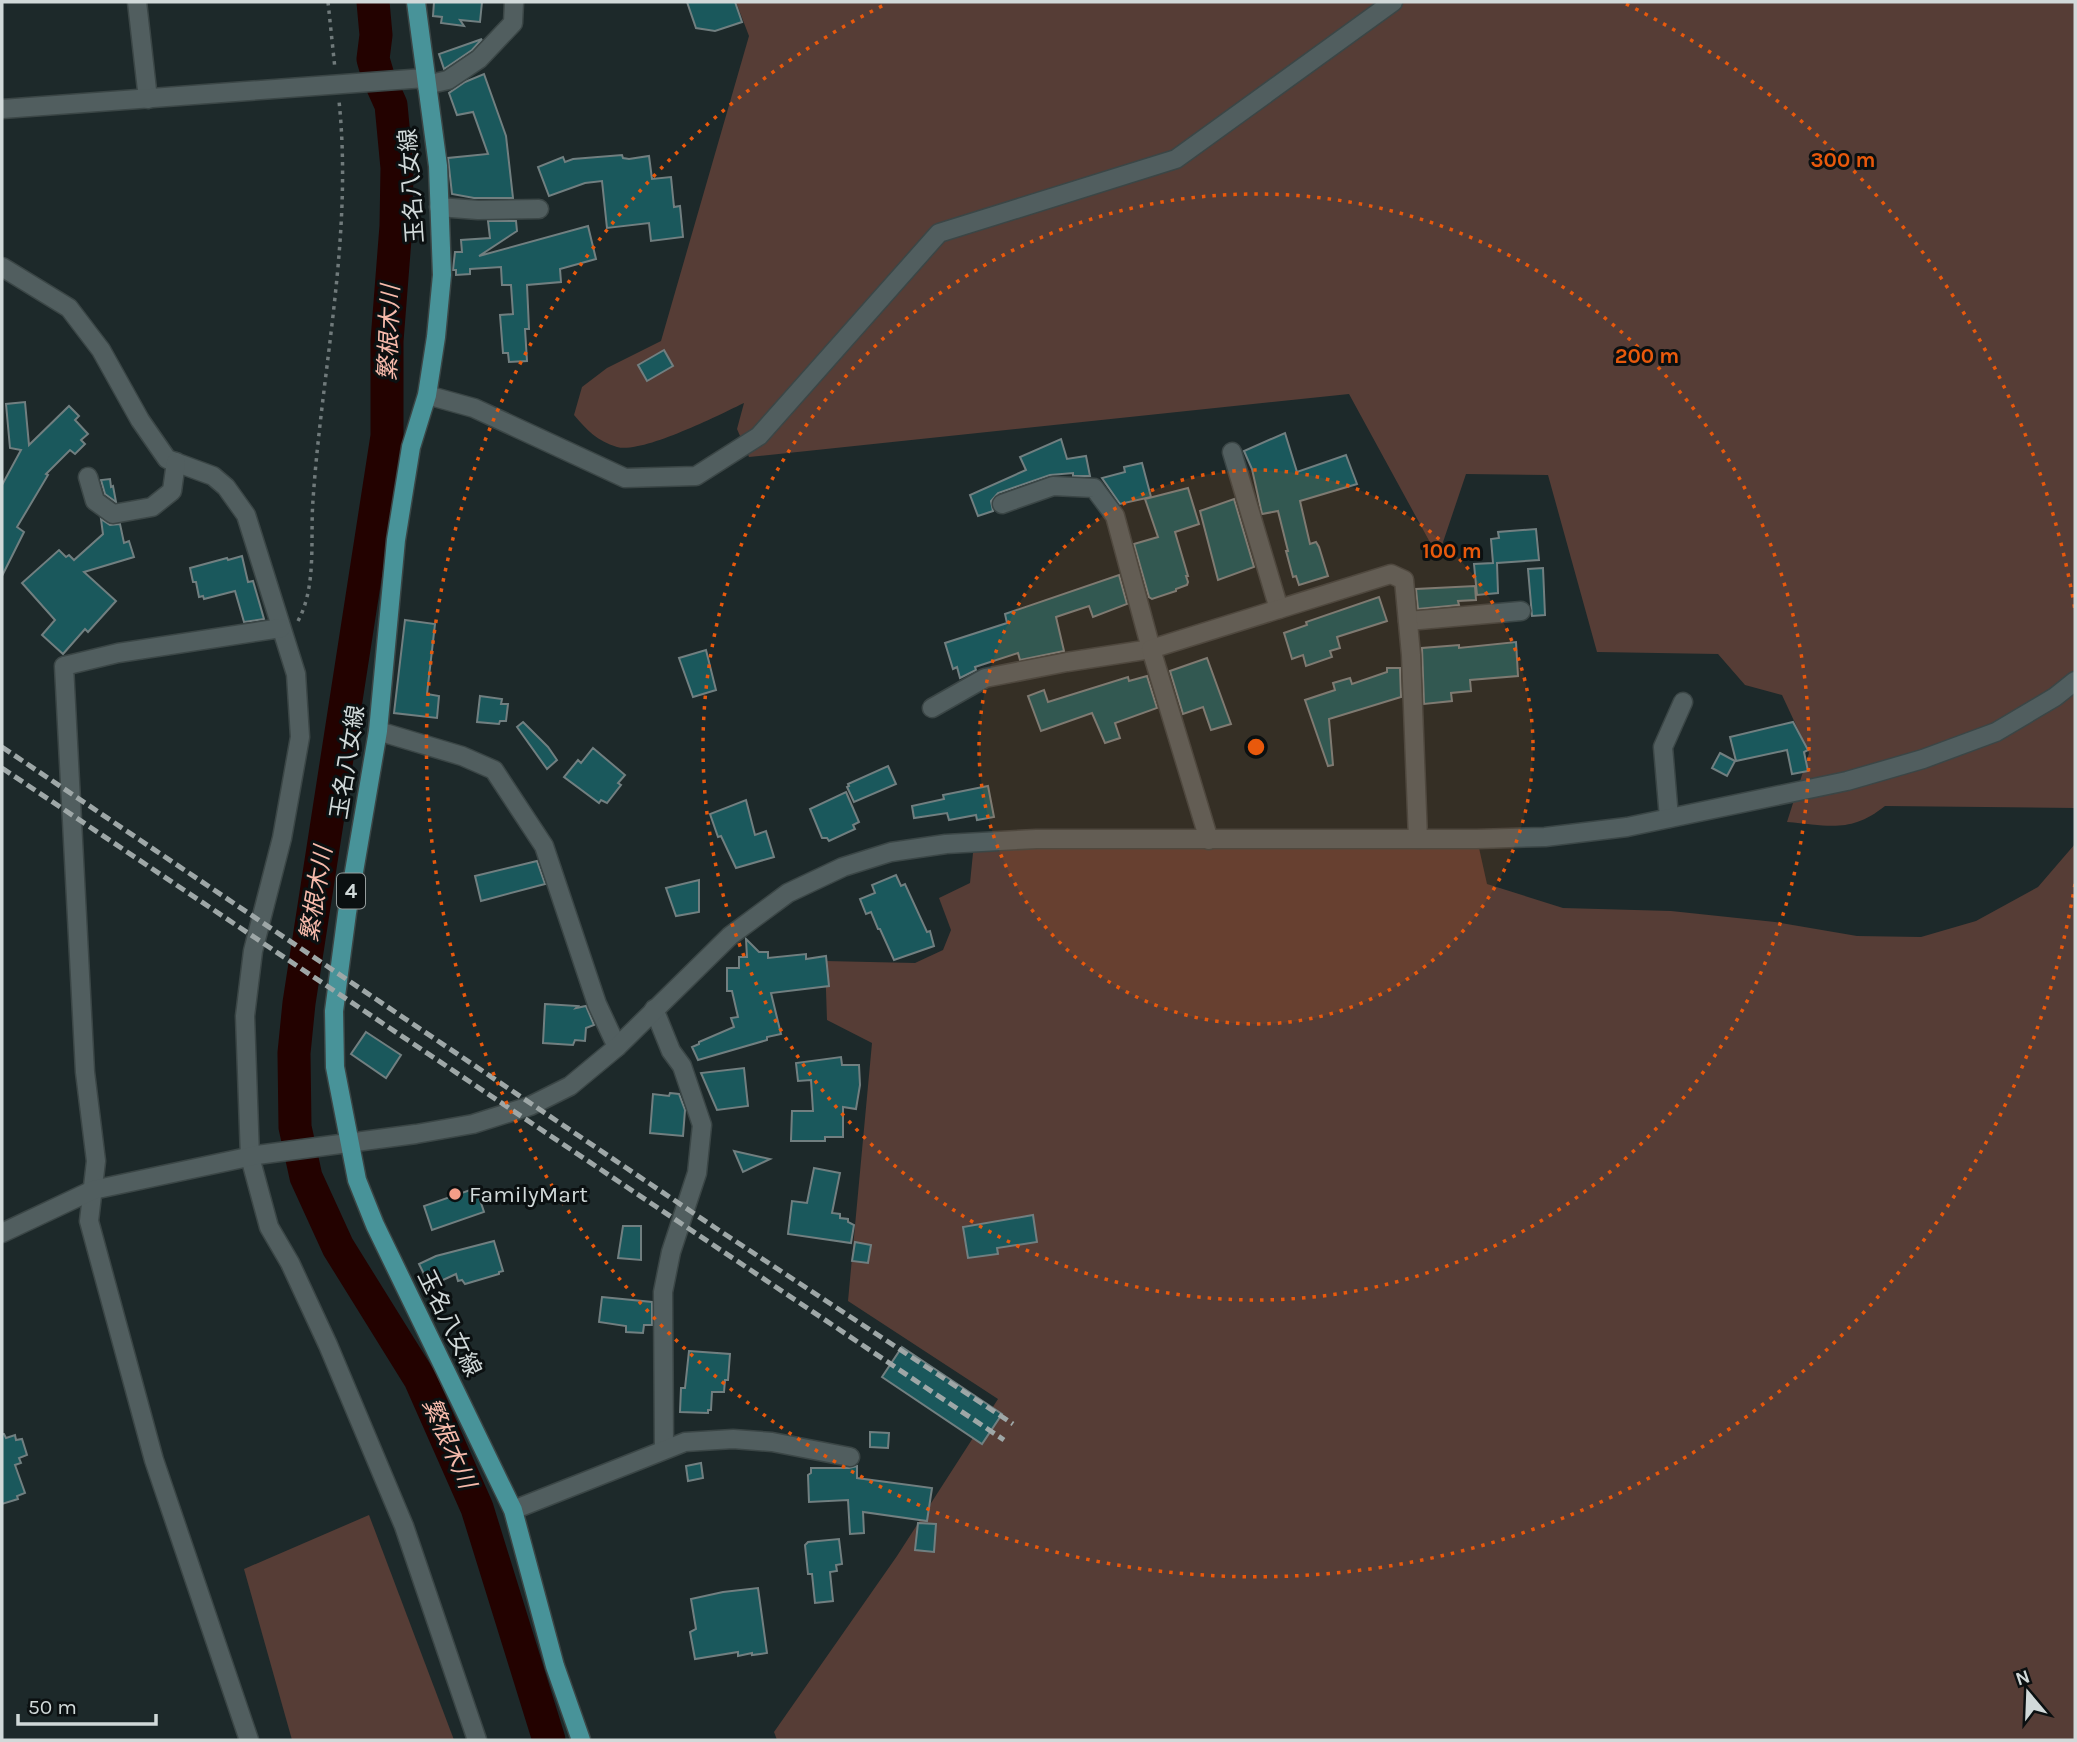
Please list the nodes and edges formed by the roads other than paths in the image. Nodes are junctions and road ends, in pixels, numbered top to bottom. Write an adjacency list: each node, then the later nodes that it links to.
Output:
1 (137, 2): 6 (street)
2 (416, 2): 5 (main road, 玉名八女線 / 4)
3 (514, 2): 5 (street)
4 (1393, 2): 11 (street)
5 (426, 82): 6 (street); 8 (main road, 玉名八女線 / 4)
6 (148, 99): 7 (street)
7 (2, 109)
8 (439, 207): 9 (street); 11 (main road, 玉名八女線 / 4)
9 (539, 209)
10 (2, 267): 13 (street)
11 (427, 396): 24 (main road, 玉名八女線 / 4)
12 (1231, 452): 16 (street)
13 (176, 462): 14 (street); 19 (street)
14 (88, 477)
15 (1002, 504): 20 (street)
16 (1279, 609): 18 (street); 20 (street)
17 (1521, 611): 18 (street)
18 (1408, 621): 26 (street)
19 (281, 628): 31 (street); 32 (street)
20 (1151, 649): 23 (street); 27 (street)
21 (2075, 681): 25 (street)
22 (1683, 702): 25 (street)
23 (932, 708)
24 (378, 731): 29 (street); 30 (main road, 玉名八女線 / 4)
25 (1669, 818): 26 (street)
26 (1418, 839): 27 (street)
27 (1209, 840): 28 (street)
28 (654, 1009): 29 (street); 34 (street)
29 (617, 1047): 30 (street)
30 (350, 1143): 31 (street); 36 (main road, 玉名八女線 / 4)
31 (254, 1156): 32 (street); 38 (street)
32 (93, 1190): 33 (street); 37 (street)
33 (2, 1233)
34 (664, 1449): 35 (street); 36 (street)
35 (850, 1457)
36 (513, 1510): 39 (main road, 玉名八女線 / 4)
37 (249, 1740)
38 (477, 1740)
39 (581, 1740)

